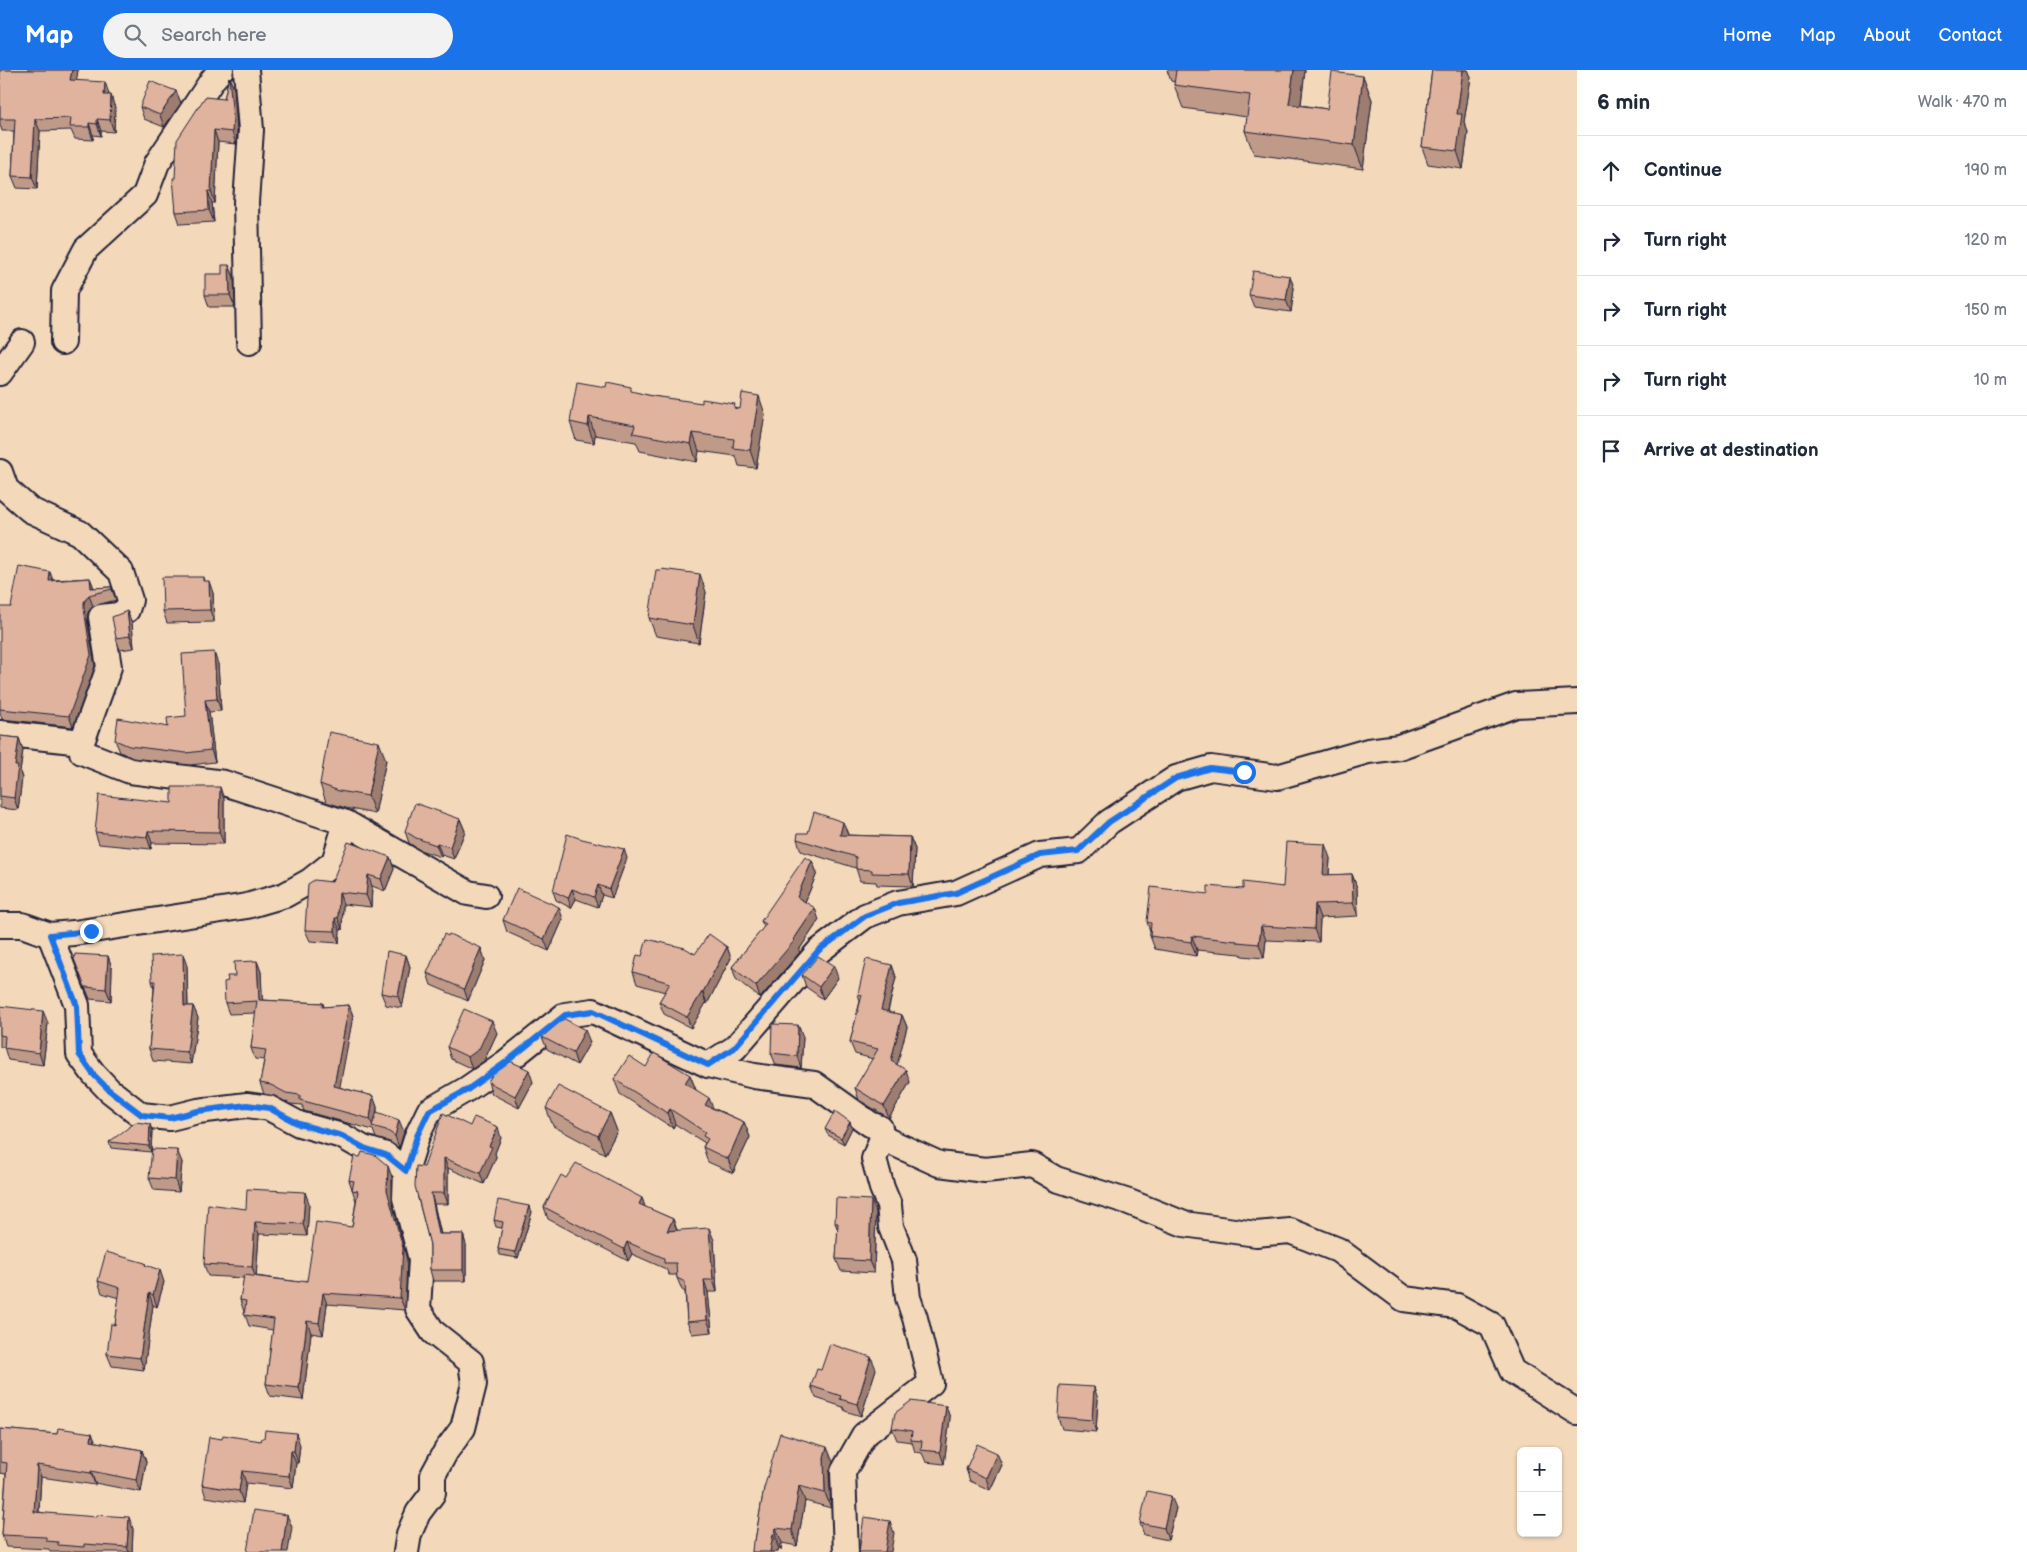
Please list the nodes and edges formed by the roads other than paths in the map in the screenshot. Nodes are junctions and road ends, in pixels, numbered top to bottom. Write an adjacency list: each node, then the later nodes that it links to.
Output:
1 (221, 70): 4 (street)
2 (246, 70): 5 (street)
3 (22, 342): 6 (street)
4 (63, 342)
5 (249, 342)
6 (0, 373)
7 (0, 472): 10 (street)
8 (1577, 702): 15 (street)
9 (0, 733): 10 (street)
10 (82, 742): 11 (street)
11 (346, 824): 12 (street); 14 (street)
12 (486, 896)
13 (0, 925): 14 (street)
14 (50, 935): 17 (street)
15 (708, 1065): 16 (street); 17 (street)
16 (882, 1138): 18 (street); 20 (street)
17 (406, 1171): 19 (street)
18 (1577, 1412)
19 (406, 1552)
20 (846, 1552)

